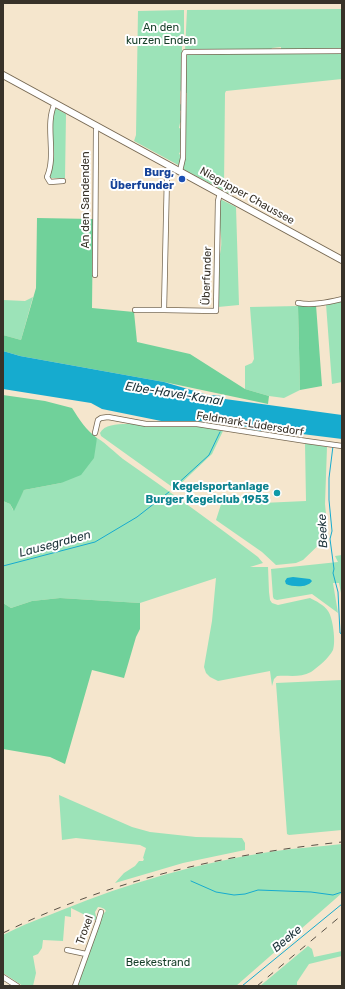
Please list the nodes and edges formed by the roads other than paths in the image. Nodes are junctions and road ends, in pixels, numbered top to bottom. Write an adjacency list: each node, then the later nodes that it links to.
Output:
1 (342, 51): 6 (street)
2 (3, 74): 3 (main road, Niegripper Chaussee)
3 (55, 103): 4 (main road, Niegripper Chaussee); 7 (street)
4 (97, 126): 5 (main road, Niegripper Chaussee); 10 (street, An den Sandenden)
5 (170, 166): 6 (main road, Niegripper Chaussee); 14 (street)
6 (180, 171): 8 (main road, Niegripper Chaussee)
7 (63, 181)
8 (220, 193): 9 (main road, Niegripper Chaussee); 14 (street, Überfunder)
9 (342, 260)
10 (95, 275)
11 (342, 299): 12 (street)
12 (298, 303)
13 (135, 310): 14 (street, Überfunder)
14 (164, 310)
15 (95, 433): 16 (street, Feldmark-Lüdersdorf)
16 (337, 445)
17 (101, 912): 19 (street, Troxel)
18 (67, 950): 19 (street, Troxel)
19 (86, 954): 22 (street, Troxel)
20 (3, 977): 21 (street)
21 (17, 986)
22 (75, 986)

